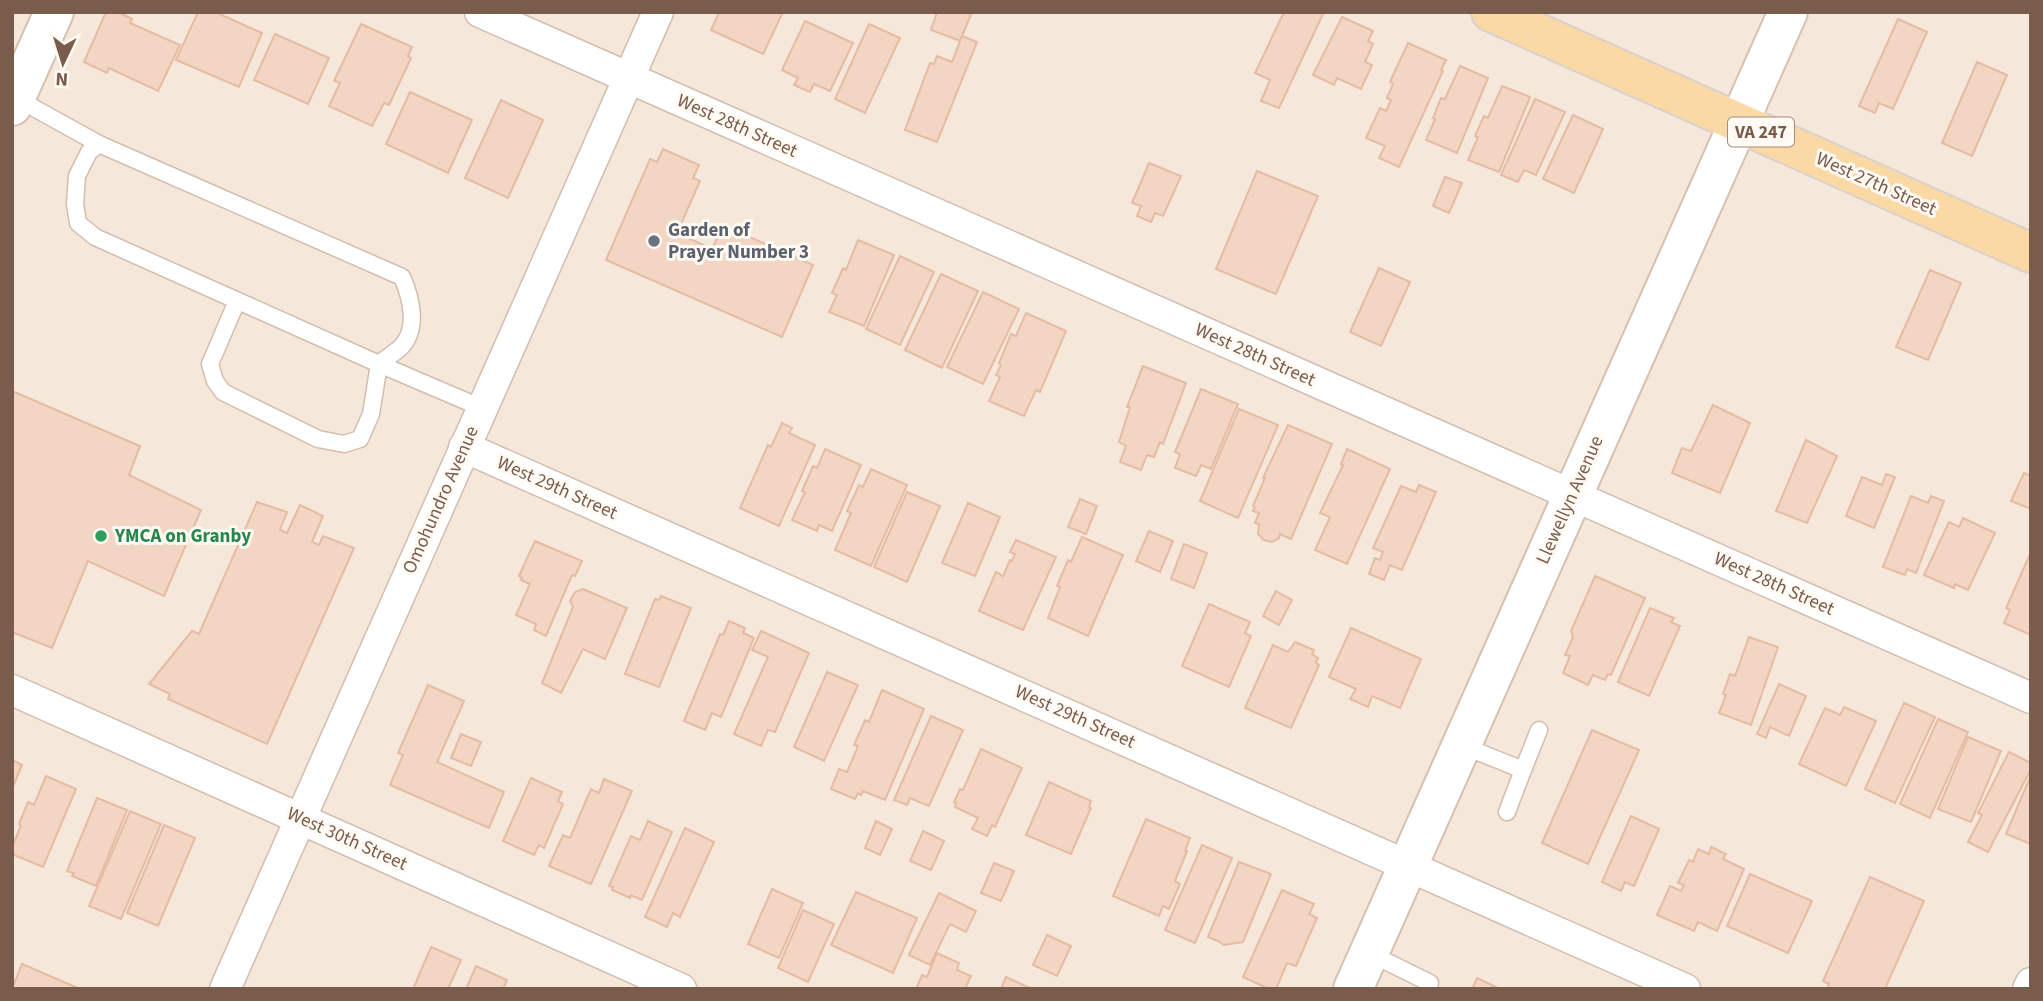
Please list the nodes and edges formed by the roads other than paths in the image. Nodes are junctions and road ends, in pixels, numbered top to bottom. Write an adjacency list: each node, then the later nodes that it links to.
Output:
1 (54, 12): 7 (street)
2 (480, 12): 6 (street, West 28th Street)
3 (658, 12): 6 (street, Omohundro Avenue)
4 (1491, 12): 8 (main road, West 27th Street / VA 247)
5 (1788, 12): 8 (street, Llewellyn Avenue)
6 (629, 78): 13 (street, Omohundro Avenue); 15 (street, West 28th Street)
7 (14, 102): 9 (lane)
8 (1740, 122): 10 (main road, West 27th Street / VA 247); 15 (street, Llewellyn Avenue)
9 (99, 144): 11 (lane); 12 (lane)
10 (2031, 253)
11 (237, 301): 12 (lane); 12 (lane)
12 (379, 364): 13 (lane)
13 (482, 408): 14 (street, Omohundro Avenue)
14 (464, 447): 22 (street, Omohundro Avenue); 23 (street, West 29th Street)
15 (1572, 494): 17 (street, West 28th Street); 19 (street, Llewellyn Avenue)
16 (12, 690): 22 (street, West 30th Street)
17 (2031, 698)
18 (1539, 730): 20 (lane)
19 (1461, 745): 20 (lane); 23 (street, Llewellyn Avenue)
20 (1523, 770): 21 (lane)
21 (1507, 812)
22 (301, 819): 26 (street, Omohundro Avenue); 27 (street, West 30th Street)
23 (1408, 865): 24 (street, Llewellyn Avenue); 30 (street, West 29th Street)
24 (1369, 953): 28 (street, Llewellyn Avenue); 29 (lane)
25 (2031, 982): 31 (street)
26 (225, 989)
27 (681, 989)
28 (1353, 989)
29 (1428, 989)
30 (1685, 989)
31 (2028, 989)

